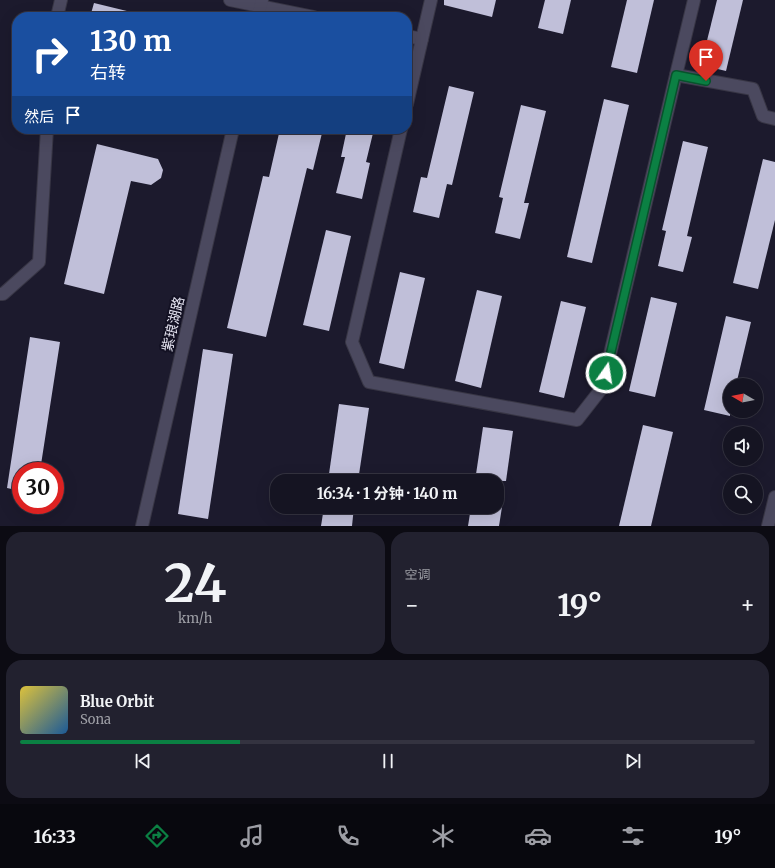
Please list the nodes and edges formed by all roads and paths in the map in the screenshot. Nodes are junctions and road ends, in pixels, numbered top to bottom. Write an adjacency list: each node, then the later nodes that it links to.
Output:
1 (61, 0): 6 (street)
2 (230, 0): 5 (street)
3 (431, 0): 9 (street)
4 (694, 0): 10 (street)
5 (260, 8): 7 (street)
6 (58, 12)
7 (284, 12)
8 (412, 37): 9 (street)
9 (422, 39): 11 (street)
10 (676, 75): 12 (street); 15 (street)
11 (412, 82)
12 (775, 119)
13 (47, 134): 16 (street)
14 (232, 134): 18 (street, 紫琅湖路)
15 (400, 134)
16 (0, 294)
17 (775, 497): 19 (street)
18 (142, 526)
19 (768, 526)

